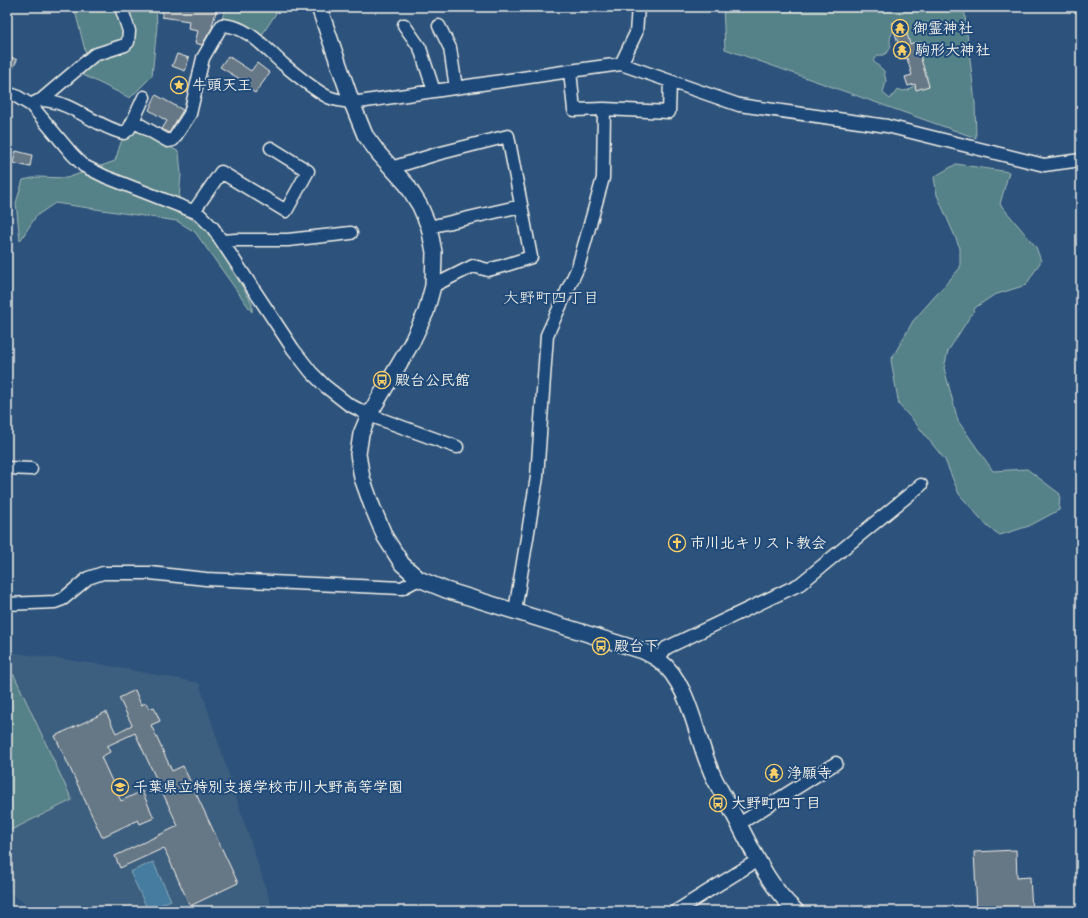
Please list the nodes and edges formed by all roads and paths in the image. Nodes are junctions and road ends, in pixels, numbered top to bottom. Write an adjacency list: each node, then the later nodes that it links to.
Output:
1 (121, 7): 13 (street)
2 (320, 7): 14 (street)
3 (638, 7): 6 (street)
4 (404, 25): 10 (street)
5 (439, 26): 9 (street)
6 (621, 64): 7 (street); 8 (street)
7 (570, 71): 9 (street); 15 (street)
8 (670, 81): 15 (street); 18 (street)
9 (456, 88): 10 (street)
10 (434, 91): 14 (street)
11 (7, 93): 13 (street)
12 (144, 97): 16 (street)
13 (36, 102): 16 (street); 21 (street)
14 (352, 103): 16 (street); 19 (street)
15 (604, 109): 33 (street)
16 (133, 121)
17 (271, 148): 21 (street)
18 (1081, 160)
19 (391, 168): 20 (street); 22 (street)
20 (521, 206): 22 (street); 25 (street)
21 (194, 211): 24 (street)
22 (429, 227): 25 (street)
23 (351, 233): 24 (street)
24 (222, 241): 26 (street)
25 (433, 286): 26 (street)
26 (369, 414): 27 (street); 31 (street)
27 (457, 447)
28 (7, 468): 29 (street)
29 (31, 469)
30 (921, 485): 34 (street)
31 (419, 579): 32 (street); 33 (street)
32 (7, 604)
33 (515, 611): 34 (street)
34 (658, 659): 36 (street)
35 (836, 762): 36 (street)
36 (739, 824): 37 (street)
37 (758, 860): 38 (street); 39 (street)
38 (676, 911)
39 (796, 911)

